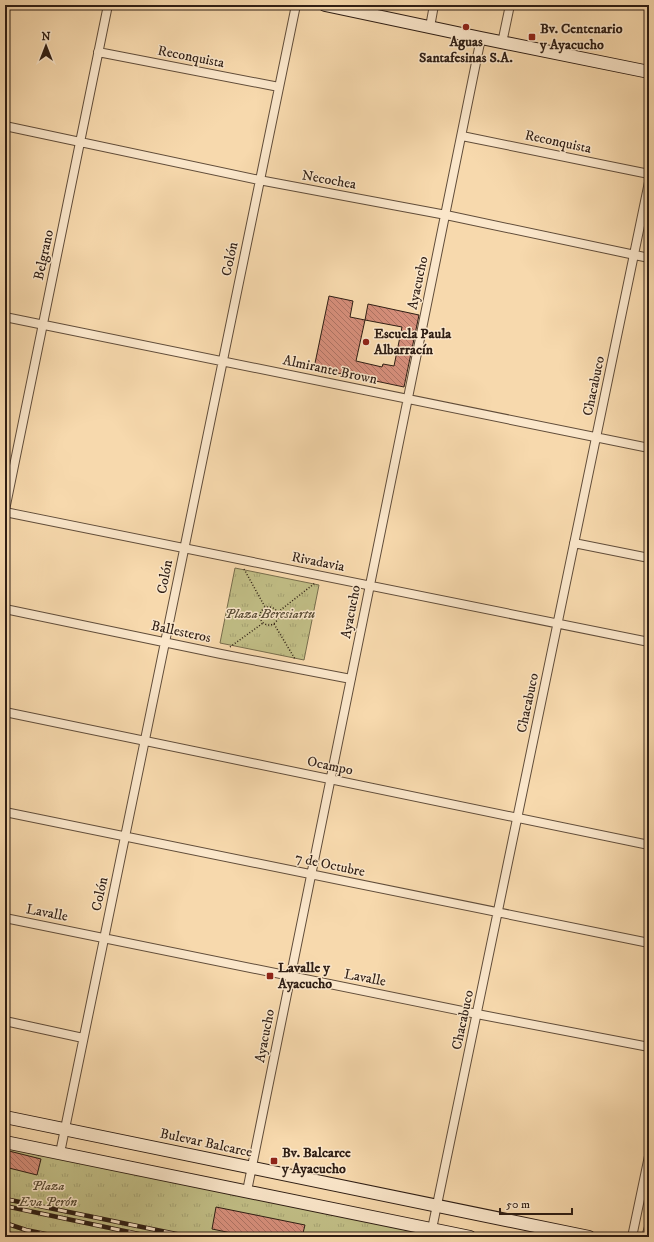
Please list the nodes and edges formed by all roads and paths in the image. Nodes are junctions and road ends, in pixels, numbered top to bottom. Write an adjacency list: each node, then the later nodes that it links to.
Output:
1 (108, 5): 10 (street, Belgrano)
2 (296, 5): 12 (street, Colón)
3 (325, 5): 6 (main road)
4 (434, 5): 7 (street)
5 (510, 5): 9 (street)
6 (367, 9): 7 (main road)
7 (430, 27): 8 (main road)
8 (481, 38): 9 (main road); 14 (street, Ayacucho)
9 (502, 42): 11 (main road)
10 (98, 52): 12 (street, Reconquista); 15 (street, Belgrano)
11 (649, 72)
12 (279, 88): 17 (street, Colón)
13 (5, 126): 15 (street, Necochea)
14 (462, 136): 16 (street, Reconquista); 19 (street, Ayacucho)
15 (80, 142): 17 (street, Necochea); 23 (street, Belgrano)
16 (649, 174)
17 (260, 180): 19 (street, Necochea); 24 (street, Colón)
18 (649, 182): 20 (street, Chacabuco)
19 (446, 215): 20 (street, Necochea); 25 (street, Ayacucho)
20 (634, 255): 21 (street, Necochea); 26 (street, Chacabuco)
21 (649, 258)
22 (5, 317): 23 (street, Almirante Brown)
23 (43, 325): 24 (street, Almirante Brown); 28 (street, Belgrano)
24 (222, 361): 25 (street, Almirante Brown); 30 (street, Colón)
25 (408, 399): 26 (street, Almirante Brown); 34 (street, Ayacucho)
26 (596, 437): 27 (street, Almirante Brown); 29 (street, Chacabuco)
27 (649, 448)
28 (5, 511): 30 (street, Rivadavia)
29 (574, 543): 31 (street); 40 (street, Chacabuco)
30 (184, 548): 32 (street, Rivadavia); 41 (street, Colón)
31 (649, 558)
32 (239, 560): 33 (street, Rivadavia); 35 (path)
33 (323, 577): 34 (street, Rivadavia); 37 (path)
34 (370, 586): 40 (street, Rivadavia); 45 (street, Ayacucho)
35 (265, 608): 37 (path); 38 (path)
36 (5, 609): 41 (street, Ballesteros)
37 (278, 612): 39 (path)
38 (263, 623): 39 (path); 43 (path)
39 (274, 624): 44 (path)
40 (558, 624): 42 (street, Rivadavia); 50 (street, Chacabuco)
41 (165, 642): 43 (street, Ballesteros); 47 (street, Colón)
42 (649, 642)
43 (221, 654): 44 (street, Ballesteros)
44 (302, 670): 45 (street, Ballesteros)
45 (351, 679): 48 (street, Ayacucho)
46 (5, 712): 47 (street, Ocampo)
47 (144, 741): 48 (street, Ocampo); 51 (street, Colón)
48 (331, 780): 50 (street, Ocampo); 53 (street, Ayacucho)
49 (5, 812): 51 (street, 7 de Octubre)
50 (517, 818): 52 (street, Ocampo); 54 (street, Chacabuco)
51 (125, 836): 53 (street, 7 de Octubre); 56 (street, Colón)
52 (649, 846)
53 (311, 875): 54 (street, 7 de Octubre); 58 (street, Ayacucho)
54 (498, 912): 57 (street, 7 de Octubre); 59 (street, Chacabuco)
55 (5, 918): 56 (street, Lavalle)
56 (104, 938): 58 (street, Lavalle); 61 (street, Colón)
57 (649, 943)
58 (291, 976): 59 (street, Lavalle); 68 (street, Ayacucho)
59 (477, 1014): 62 (street, Lavalle); 70 (street, Chacabuco)
60 (5, 1022): 61 (street)
61 (83, 1038): 64 (street, Colón)
62 (649, 1047)
63 (5, 1117): 64 (main road, Bulevar Balcarce)
64 (65, 1129): 66 (street, Colón); 68 (main road, Bulevar Balcarce)
65 (5, 1142): 66 (main road)
66 (60, 1153): 69 (main road)
67 (649, 1156): 75 (street)
68 (252, 1168): 69 (street, Ayacucho); 70 (main road, Bulevar Balcarce)
69 (247, 1191): 72 (main road)
70 (438, 1206): 72 (street, Chacabuco); 74 (main road, Bulevar Balcarce)
71 (649, 1226): 76 (street)
72 (432, 1229): 73 (main road)
73 (470, 1237)
74 (589, 1237)
75 (632, 1237)
76 (646, 1237)

